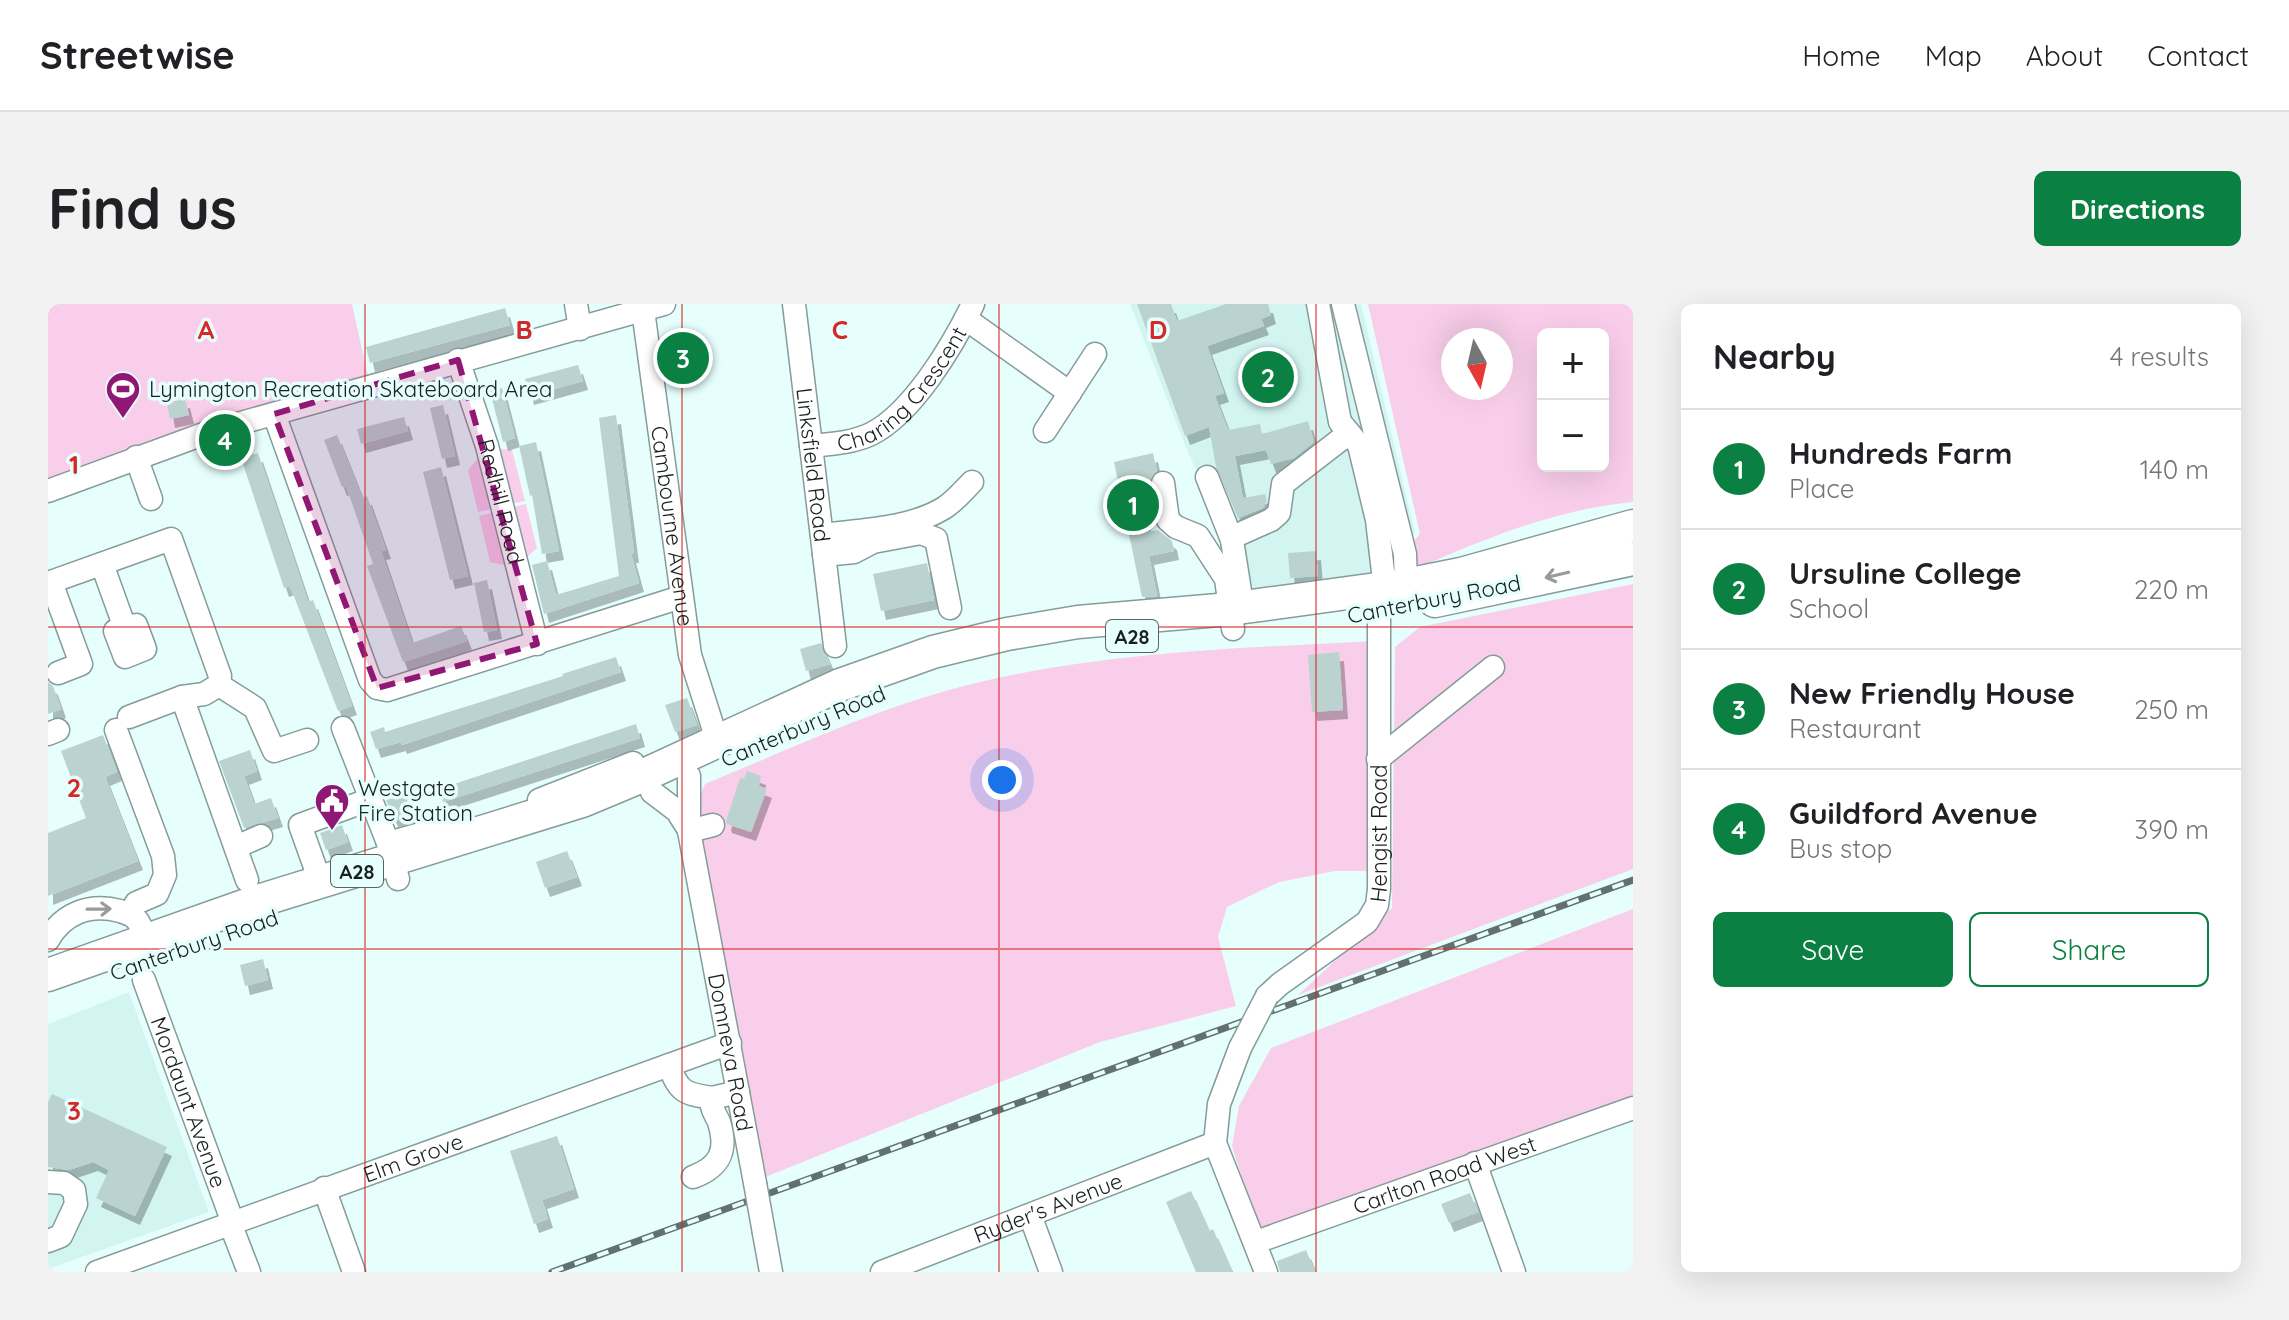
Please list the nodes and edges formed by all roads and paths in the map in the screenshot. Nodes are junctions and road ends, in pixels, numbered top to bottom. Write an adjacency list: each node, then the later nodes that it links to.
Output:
1 (576, 304): 7 (street)
2 (794, 304): 14 (street, Linksfield Road)
3 (1318, 304): 13 (street)
4 (1343, 304): 27 (street)
5 (653, 307): 7 (street); 28 (street, Cambourne Avenue)
6 (969, 312): 10 (street); 14 (street, Charing Crescent)
7 (580, 329): 9 (street)
8 (1095, 354): 10 (street)
9 (458, 360): 11 (street); 32 (street, Redhill Road)
10 (1070, 393): 12 (street)
11 (274, 414): 15 (street); 32 (street)
12 (1045, 431)
13 (1349, 433): 22 (street); 27 (street)
14 (811, 446): 23 (street, Linksfield Road)
15 (136, 457): 19 (street); 20 (street)
16 (1207, 477): 22 (street)
17 (972, 482): 23 (street)
18 (1163, 483): 30 (street)
19 (48, 491)
20 (151, 499)
21 (1633, 526): 27 (highway, Canterbury Road / A28)
22 (1232, 540): 30 (street)
23 (823, 545): 29 (street); 33 (street, Linksfield Road)
24 (1633, 559): 27 (highway, Canterbury Road / A28, one-way to 27)
25 (102, 564): 26 (street); 31 (street); 36 (street)
26 (50, 583): 35 (street)
27 (1390, 595): 30 (highway, Canterbury Road / A28); 41 (street, Hengist Road)
28 (681, 597): 32 (street); 40 (street, Cambourne Avenue)
29 (950, 608)
30 (1237, 618): 33 (highway, Canterbury Road / A28); 42 (highway, Canterbury Road / A28)
31 (125, 628)
32 (537, 644)
33 (837, 649): 40 (highway, Canterbury Road / A28)
34 (1493, 667): 41 (street)
35 (58, 673)
36 (219, 685): 37 (street); 39 (street)
37 (182, 697): 48 (street); 52 (street)
38 (343, 728): 44 (street)
39 (307, 740)
40 (717, 740): 43 (highway, Canterbury Road / A28)
41 (1378, 759): 61 (street, Hengist Road, bridge)
42 (689, 776): 43 (highway, Canterbury Road / A28); 46 (street, Domneva Road)
43 (647, 784): 46 (street, Domneva Road); 49 (highway, Canterbury Road / A28)
44 (371, 799): 49 (street); 50 (street)
45 (713, 825): 46 (street)
46 (689, 831): 56 (street, Domneva Road)
47 (261, 836): 48 (street)
48 (236, 847): 51 (street)
49 (393, 861): 52 (highway, Canterbury Road / A28); 55 (highway, Canterbury Road / A28)
50 (315, 867)
51 (247, 880)
52 (138, 927): 53 (street, one-way to 52); 55 (highway, Canterbury Road / A28)
53 (48, 940)
54 (144, 980): 67 (street, Mordaunt Avenue)
55 (49, 986)
56 (730, 1043): 57 (street, Elm Grove); 58 (street, Domneva Road)
57 (669, 1065): 59 (street); 65 (street, Elm Grove)
58 (738, 1092): 59 (street); 73 (street, Domneva Road, bridge)
59 (712, 1098): 63 (street)
60 (1633, 1108): 62 (street, Carlton Road West)
61 (1215, 1143): 66 (street, Ryder's Avenue); 69 (street, Hengist Road)
62 (1475, 1163): 69 (street, Carlton Road West); 77 (street)
63 (693, 1177)
64 (48, 1182): 68 (street)
65 (324, 1188): 67 (street, Elm Grove); 72 (street)
66 (1030, 1215): 74 (street, Ryder's Avenue); 75 (street)
67 (231, 1223): 70 (street, Elm Grove); 71 (street, Mordaunt Avenue)
68 (48, 1241)
69 (1256, 1242): 76 (street, Hengist Road)
70 (97, 1272)
71 (249, 1272)
72 (354, 1272)
73 (771, 1272)
74 (882, 1272)
75 (1051, 1272)
76 (1266, 1272)
77 (1514, 1272)

